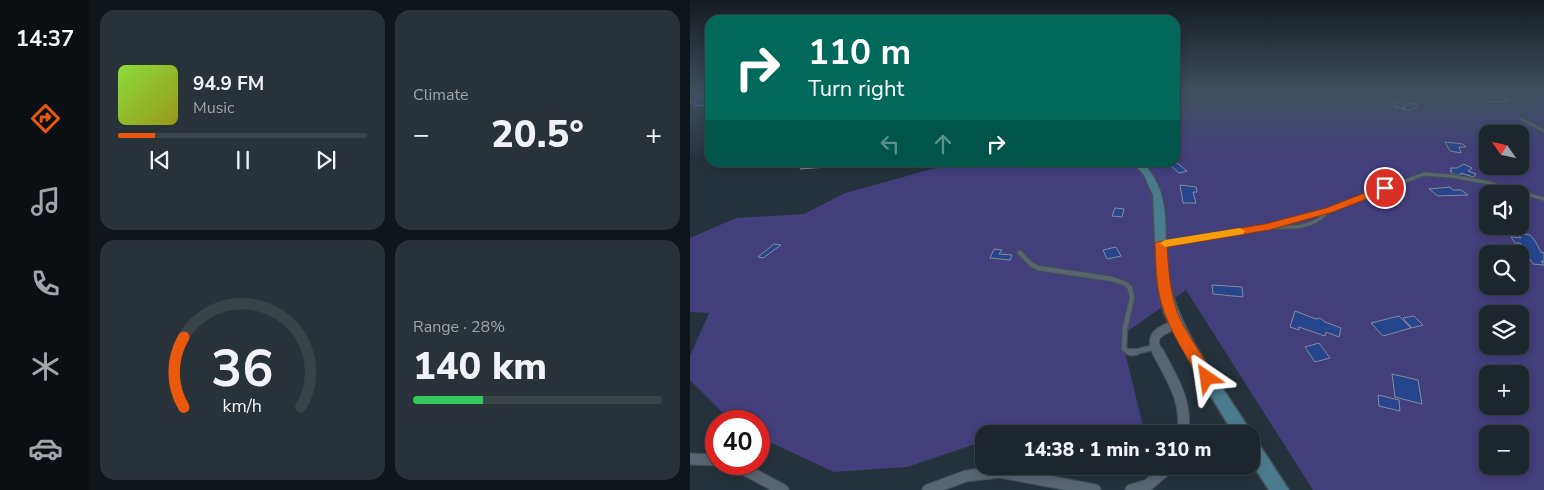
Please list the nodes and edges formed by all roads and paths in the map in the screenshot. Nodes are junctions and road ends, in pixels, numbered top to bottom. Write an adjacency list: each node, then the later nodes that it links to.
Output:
1 (1521, 119): 2 (lane)
2 (1544, 131)
3 (1141, 167): 7 (street)
4 (1544, 199): 5 (lane)
5 (1329, 210): 6 (lane); 6 (lane)
6 (1265, 227): 7 (lane)
7 (1161, 244): 9 (street)
8 (1020, 252): 10 (lane)
9 (1176, 324): 10 (street); 12 (street)
10 (1156, 347): 11 (street)
11 (1185, 425)
12 (1238, 425)
13 (705, 459): 14 (street)
14 (690, 460)
15 (1260, 460): 22 (street)
16 (755, 475): 18 (street)
17 (1160, 475): 21 (street)
18 (783, 490)
19 (928, 490): 20 (street)
20 (1095, 490)
21 (1131, 490)
22 (1280, 490)

